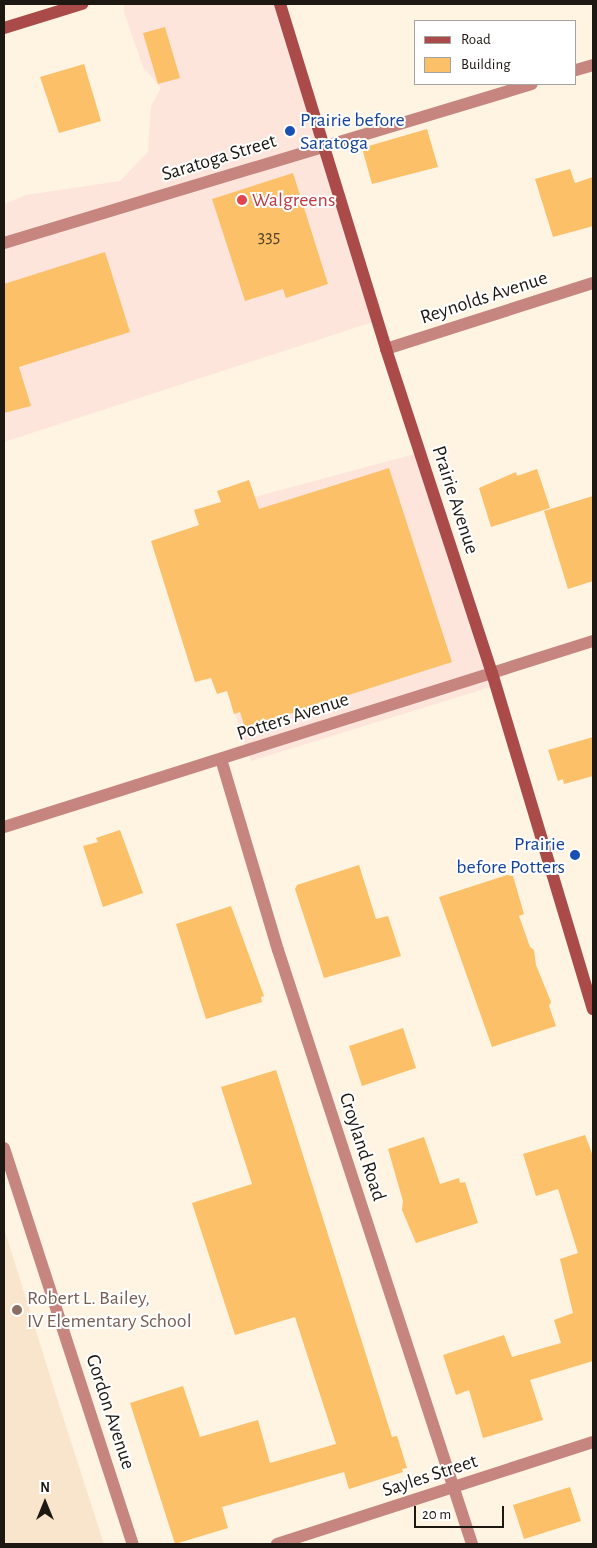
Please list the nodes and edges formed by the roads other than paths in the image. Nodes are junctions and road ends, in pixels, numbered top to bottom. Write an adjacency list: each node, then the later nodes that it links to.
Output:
1 (82, 4): 3 (street)
2 (280, 4): 7 (street, Prairie Avenue)
3 (4, 28)
4 (593, 65): 5 (street)
5 (577, 70)
6 (529, 85): 7 (street, Saratoga Street)
7 (323, 147): 8 (street, Saratoga Street); 10 (street, Prairie Avenue)
8 (4, 243)
9 (593, 283): 10 (street, Reynolds Avenue)
10 (386, 349): 12 (street, Prairie Avenue)
11 (593, 642): 12 (street, Potters Avenue)
12 (492, 673): 13 (street, Potters Avenue); 15 (street, Prairie Avenue)
13 (221, 759): 14 (street, Potters Avenue); 18 (street, Croyland Road)
14 (4, 827)
15 (593, 1009)
16 (4, 1148): 19 (street, Gordon Avenue)
17 (593, 1442): 18 (street, Sayles Street)
18 (454, 1488): 20 (street, Sayles Street); 21 (street, Croyland Road)
19 (133, 1544)
20 (277, 1544)
21 (472, 1544)

